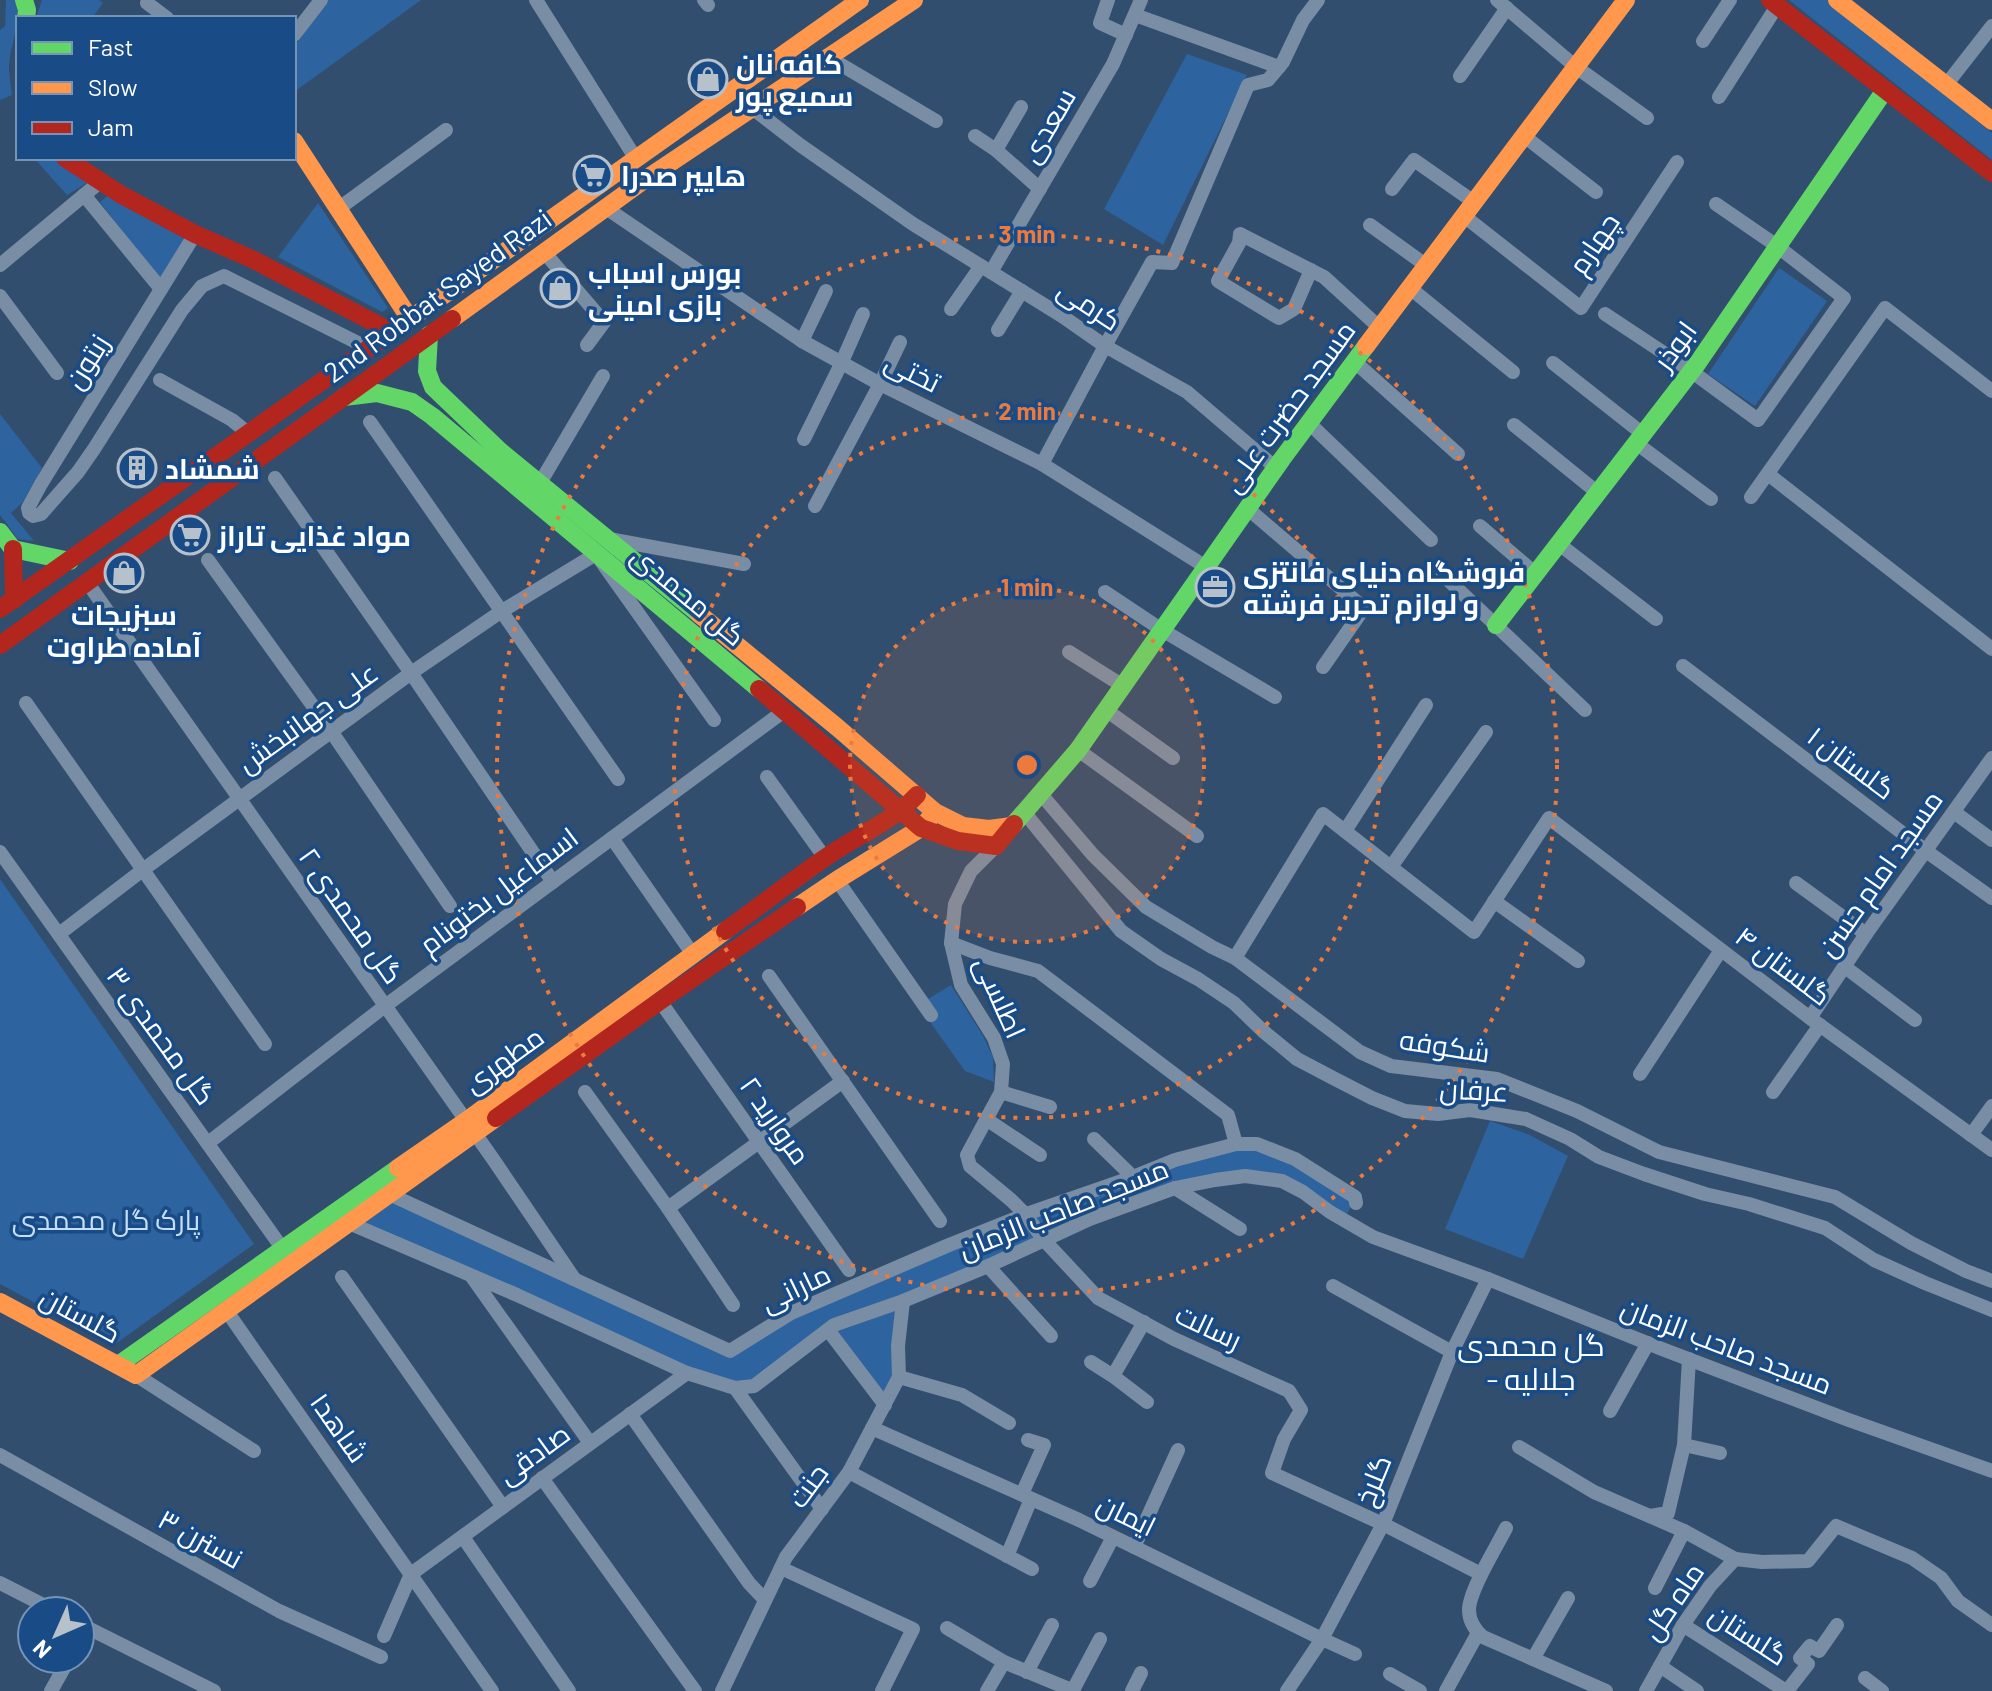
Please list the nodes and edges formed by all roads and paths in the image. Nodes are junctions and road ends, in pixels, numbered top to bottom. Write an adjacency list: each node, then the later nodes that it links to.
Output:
1 (321, 0): 17 (street)
2 (536, 0): 37 (street)
3 (860, 0): 37 (street, 2nd Robbat Sayed Razi)
4 (914, 0): 20 (street, 2nd Robbat Sayed Razi)
5 (1108, 0): 18 (street)
6 (1141, 0): 14 (street, سعدی)
7 (1318, 0): 21 (street)
8 (1626, 0): 22 (street, مسجد حضرت علی)
9 (1730, 0): 19 (street)
10 (1837, 0): 24 (street)
11 (147, 3): 15 (street)
12 (1774, 3): 25 (street); 26 (street)
13 (1502, 4): 22 (street); 23 (street)
14 (1135, 15): 18 (street, سعدی); 21 (street)
15 (164, 16)
16 (1992, 26): 24 (street)
17 (296, 32)
18 (1126, 35): 42 (street, سعدی)
19 (1703, 41)
20 (828, 57): 28 (street, 2nd Robbat Sayed Razi); 30 (street)
21 (1279, 67): 74 (street)
22 (1576, 67): 29 (street); 34 (street, مسجد حضرت علی)
23 (1460, 76)
24 (1946, 85): 31 (street)
25 (1885, 90): 40 (street); 52 (street, ابوذر)
26 (1719, 97)
27 (1021, 107): 36 (street)
28 (752, 108): 47 (street, 2nd Robbat Sayed Razi); 56 (street, کرمی)
29 (1647, 118)
30 (936, 121)
31 (1992, 121)
32 (446, 130): 48 (street)
33 (975, 136): 36 (street)
34 (1524, 136): 44 (street); 49 (street, مسجد حضرت علی)
35 (296, 144): 48 (street)
36 (996, 150): 42 (street)
37 (636, 159): 66 (street, 2nd Robbat Sayed Razi)
38 (68, 160): 41 (street)
39 (1677, 162): 49 (street, چهارم)
40 (1992, 173)
41 (101, 181): 45 (street); 51 (street)
42 (1040, 189): 56 (street, سعدی)
43 (1392, 189): 49 (street)
44 (1596, 192)
45 (84, 195): 54 (street); 59 (street)
46 (1716, 204): 52 (street)
47 (606, 208): 53 (street, 2nd Robbat Sayed Razi); 71 (street, تختی)
48 (338, 209): 66 (street)
49 (1469, 209): 55 (street, مسجد حضرت علی)
50 (1370, 225): 55 (street)
51 (195, 234): 59 (street, زیتون); 69 (street)
52 (1777, 246): 79 (street, ابوذر); 79 (street)
53 (544, 252): 70 (street, 2nd Robbat Sayed Razi); 73 (street)
54 (0, 265)
55 (1427, 266): 58 (street, مسجد حضرت علی)
56 (986, 269): 61 (street, کرمی); 63 (street, سعدی)
57 (1311, 270): 57 (street); 67 (street)
58 (1410, 288): 67 (street, مسجد حضرت علی); 80 (street)
59 (161, 289): 75 (street, زیتون)
60 (826, 291): 71 (street)
61 (1022, 291): 68 (street); 74 (street, کرمی)
62 (0, 296): 81 (street)
63 (951, 309)
64 (863, 314): 78 (street)
65 (1605, 314): 79 (street)
66 (410, 319): 69 (street, 2nd Robbat Sayed Razi)
67 (1380, 328): 76 (street, مسجد حضرت علی)
68 (998, 330)
69 (392, 332): 75 (street, 2nd Robbat Sayed Razi)
70 (429, 335): 85 (street); 87 (street, 2nd Robbat Sayed Razi)
71 (802, 341): 78 (street, تختی)
72 (900, 342): 84 (street)
73 (587, 345)
74 (1105, 346): 97 (street); 98 (street, کرمی)
75 (368, 348): 92 (street, 2nd Robbat Sayed Razi)
76 (1355, 362): 90 (street, مسجد حضرت علی); 95 (street)
77 (1553, 363): 93 (street)
78 (841, 364): 84 (street, تختی); 94 (street)
79 (1691, 371): 93 (street, ابوذر)
80 (1513, 372)
81 (57, 373)
82 (603, 376): 101 (street)
83 (160, 380): 92 (street)
84 (880, 384): 97 (street, تختی); 105 (street)
85 (433, 387): 88 (street); 101 (street, گل محمدی)
86 (1992, 391): 99 (street)
87 (344, 397): 88 (street, گل محمدی); 96 (street, 2nd Robbat Sayed Razi)
88 (412, 402): 113 (street, گل محمدی)
89 (370, 422): 123 (street)
90 (1309, 423): 98 (street, مسجد حضرت علی); 110 (street)
91 (1514, 425): 102 (street)
92 (249, 434): 96 (street); 115 (street, 2nd Robbat Sayed Razi)
93 (1640, 438): 102 (street, ابوذر); 104 (street)
94 (804, 439)
95 (1458, 454)
96 (264, 455): 120 (street, 2nd Robbat Sayed Razi)
97 (1042, 464): 117 (street, تختی)
98 (1276, 468): 106 (street, مسجد حضرت علی)
99 (1768, 474): 103 (street); 128 (street)
100 (275, 478): 132 (street)
101 (540, 483): 109 (street, گل محمدی)
102 (1598, 493): 111 (street, ابوذر)
103 (1751, 497)
104 (1711, 499)
105 (815, 506)
106 (1247, 508): 117 (street, مسجد حضرت علی); 131 (street)
107 (1480, 526): 118 (street)
108 (0, 532): 112 (street)
109 (609, 539): 113 (street); 116 (street); 149 (street, گل محمدی)
110 (1431, 540)
111 (1559, 544): 118 (street, ابوذر); 124 (street)
112 (13, 549): 115 (street); 122 (street)
113 (596, 554): 123 (street, علی جهانبخش); 139 (street, گل محمدی); 140 (street)
114 (208, 560): 141 (street)
115 (70, 561): 122 (street, 2nd Robbat Sayed Razi)
116 (744, 564)
117 (1206, 567): 126 (street, مسجد حضرت علی)
118 (1536, 574): 125 (street, ابوذر)
119 (1443, 575): 125 (street)
120 (87, 582): 127 (street, 2nd Robbat Sayed Razi); 150 (street, گل محمدی ۲)
121 (1105, 592): 126 (street)
122 (7, 605)
123 (502, 611): 132 (street, علی جهانبخش); 147 (street)
124 (1656, 619)
125 (1496, 625): 138 (street)
126 (1162, 630): 133 (street, مسجد حضرت علی); 134 (street)
127 (0, 645)
128 (1992, 649)
129 (1069, 652): 133 (street)
130 (1683, 666): 161 (street, گلستان ۱)
131 (1323, 667)
132 (411, 673): 141 (street, علی جهانبخش); 167 (street)
133 (1123, 686): 137 (street, مسجد حضرت علی)
134 (1275, 697)
135 (26, 703): 165 (street)
136 (1426, 705): 156 (street)
137 (1106, 710): 143 (street, مسجد حضرت علی); 144 (street)
138 (1585, 710)
139 (784, 711): 151 (street, گل محمدی); 158 (street, اسماعیل بختونام)
140 (714, 720)
141 (331, 731): 150 (street, علی جهانبخش); 171 (street)
142 (1486, 732): 164 (street)
143 (1078, 750): 148 (street, مسجد حضرت علی); 157 (street)
144 (1173, 758)
145 (1992, 758): 153 (street, مسجد امام حسن)
146 (767, 777): 163 (street)
147 (618, 779)
148 (1040, 793): 154 (street, مسجد حضرت علی); 177 (street, شکوفه)
149 (917, 795): 151 (street, مطهری); 152 (street, گل محمدی)
150 (239, 799): 165 (street, علی جهانبخش); 182 (street, گل محمدی ۲)
151 (902, 811): 155 (street, گل محمدی); 163 (street, مطهری)
152 (935, 812): 154 (street, گل محمدی); 155 (street, مطهری)
153 (1954, 812): 159 (street); 161 (street, مسجد امام حسن)
154 (1018, 819): 160 (street, مسجد حضرت علی); 226 (street, عرفان)
155 (921, 828): 160 (street, گل محمدی); 166 (street, مطهری)
156 (1345, 831): 164 (street); 177 (street)
157 (1197, 836)
158 (612, 838): 167 (street, اسماعیل بختونام); 176 (street)
159 (1992, 840)
160 (996, 846): 174 (street, اطلسی)
161 (1926, 851): 169 (street, گلستان ۱); 173 (street, مسجد امام حسن)
162 (0, 852): 172 (street, گل محمدی ۳)
163 (825, 858): 176 (street, مطهری)
164 (1391, 867): 170 (street)
165 (144, 869): 172 (street, علی جهانبخش); 186 (street)
166 (837, 880): 181 (street, مطهری); 183 (street)
167 (553, 882): 182 (street, اسماعیل بختونام)
168 (1796, 883): 173 (street)
169 (1992, 898)
170 (1494, 901): 175 (street, گلستان ۴); 178 (street)
171 (450, 906)
172 (59, 934): 199 (street, گل محمدی ۳)
173 (1866, 934): 179 (street, مسجد امام حسن)
174 (951, 943): 190 (street, اطلسی); 200 (street)
175 (1721, 950): 185 (street, گلستان ۴); 187 (street)
176 (694, 956): 195 (street, مطهری)
177 (1235, 958): 220 (street, شکوفه)
178 (1578, 961)
179 (1845, 967): 184 (street); 185 (street, مسجد امام حسن)
180 (769, 976): 188 (street)
181 (660, 1001): 195 (street, مطهری); 198 (street, مروارید ۲)
182 (385, 1006): 195 (street, گل محمدی ۲); 199 (street, اسماعیل بختونام)
183 (931, 1015)
184 (1915, 1020)
185 (1815, 1022): 191 (street, مسجد امام حسن); 196 (street, گلستان ۴)
186 (265, 1044)
187 (1640, 1074)
188 (843, 1081): 198 (street); 209 (street)
189 (585, 1092): 207 (street)
190 (1001, 1092): 193 (street); 194 (street)
191 (1773, 1092)
192 (1992, 1106): 196 (street)
193 (1050, 1107)
194 (986, 1119): 202 (street); 208 (street)
195 (470, 1127): 205 (street, مطهری); 213 (street, مطهری); 218 (street, گل محمدی ۲)
196 (1971, 1135): 201 (street, گلستان ۴)
197 (1094, 1139): 203 (street)
198 (760, 1141): 207 (street); 215 (street, مروارید ۲)
199 (208, 1143): 213 (street, گل محمدی ۳)
200 (1236, 1144): 203 (street, مارانی); 206 (street, مارانی)
201 (1992, 1150)
202 (1040, 1155)
203 (1133, 1177): 208 (street, مارانی)
204 (1175, 1188): 211 (street); 212 (street, مسجد صاحب الزمان); 219 (street, مسجد صاحب الزمان)
205 (389, 1194): 210 (street, مطهری); 218 (street, مارانی)
206 (1356, 1203)
207 (668, 1208): 224 (street)
208 (1025, 1214): 212 (street); 218 (street, مارانی)
209 (940, 1221)
210 (349, 1223): 216 (street); 225 (street, مطهری)
211 (1240, 1229)
212 (1044, 1240): 214 (street, مسجد صاحب الزمان); 227 (street, رسالت)
213 (282, 1248): 234 (street, مطهری)
214 (988, 1266): 222 (street, مسجد صاحب الزمان); 229 (street)
215 (849, 1270)
216 (470, 1275): 235 (street); 247 (street)
217 (342, 1277): 258 (street)
218 (574, 1278)
219 (1488, 1279): 230 (street, مسجد صاحب الزمان); 231 (street, گلرخ)
220 (1992, 1281)
221 (1333, 1286): 231 (street)
222 (903, 1301): 228 (street, مسجد صاحب الزمان); 238 (street, جنت)
223 (0, 1302): 234 (street, گلستان)
224 (733, 1305)
225 (226, 1310): 236 (street, مطهری); 271 (street, شاهد۱)
226 (1992, 1310)
227 (1144, 1322): 237 (street); 261 (street, رسالت)
228 (828, 1330): 239 (street, مسجد صاحب الزمان); 241 (street)
229 (1051, 1336)
230 (1648, 1343): 232 (street, مسجد صاحب الزمان); 242 (street)
231 (1452, 1352): 261 (street, گلرخ)
232 (1689, 1359): 248 (street); 254 (street, مسجد صاحب الزمان)
233 (1091, 1362): 237 (street)
234 (118, 1365): 236 (street, گلستان)
235 (687, 1373): 239 (street); 243 (street, صادقی)
236 (136, 1375): 251 (street)
237 (1113, 1376): 240 (street)
238 (899, 1377): 241 (street, جنت); 244 (street)
239 (735, 1388): 259 (street)
240 (1147, 1402)
241 (885, 1405): 245 (street, جنت)
242 (1610, 1411)
243 (630, 1414): 247 (street, صادقی); 278 (street)
244 (1009, 1423)
245 (872, 1428): 255 (street, جنت); 257 (street, ایمان)
246 (1028, 1440): 257 (street)
247 (590, 1443): 256 (street, صادقی)
248 (1684, 1445): 252 (street); 260 (street)
249 (1519, 1447): 260 (street)
250 (1178, 1450): 266 (street)
251 (254, 1451)
252 (1720, 1453)
253 (0, 1455): 290 (street, نسترن ۳)
254 (1992, 1471)
255 (849, 1472): 259 (street, جنت); 267 (street)
256 (542, 1478): 258 (street, صادقی); 301 (street)
257 (1026, 1496): 265 (street, ایمان); 267 (street)
258 (503, 1507): 264 (street, صادقی)
259 (822, 1509): 269 (street, جنت)
260 (1650, 1516): 263 (street)
261 (1383, 1524): 272 (street); 288 (street, گلرخ)
262 (1506, 1528): 272 (street)
263 (1684, 1531): 268 (street); 275 (street)
264 (463, 1537): 271 (street, صادقی); 300 (street)
265 (1113, 1537): 266 (street, ایمان); 273 (street)
266 (1134, 1547): 288 (street, ایمان)
267 (1007, 1556): 270 (street)
268 (1735, 1559): 280 (street, ماه گل); 282 (street, ماه گل)
269 (781, 1568): 278 (street, جنت); 303 (street)
270 (1032, 1569)
271 (411, 1574): 286 (street); 299 (street, شاهد۱)
272 (1481, 1574): 284 (street)
273 (1090, 1581)
274 (0, 1583): 276 (street)
275 (1655, 1588)
276 (24, 1595)
277 (1568, 1598): 291 (street)
278 (765, 1600): 302 (street, جنت)
279 (1052, 1625): 294 (street)
280 (1683, 1625): 293 (street, ماه گل); 313 (street, گلستان)
281 (1837, 1625): 313 (street)
282 (1992, 1625)
283 (947, 1628): 292 (street)
284 (1478, 1633): 291 (street); 309 (street)
285 (96, 1636): 298 (street)
286 (384, 1636)
287 (1100, 1639): 305 (street)
288 (1322, 1639): 289 (street, ایمان); 307 (street, گلرخ)
289 (1355, 1654)
290 (381, 1657)
291 (1533, 1659): 310 (street)
292 (1004, 1662): 294 (street); 304 (street)
293 (1660, 1666): 311 (street, ماه گل); 312 (street)
294 (1027, 1672): 305 (street)
295 (1141, 1673): 306 (street)
296 (1390, 1674): 308 (street)
297 (1865, 1678): 314 (street)
298 (214, 1691)
299 (492, 1691)
300 (569, 1691)
301 (695, 1691)
302 (722, 1691)
303 (882, 1691)
304 (987, 1691)
305 (1074, 1691)
306 (1132, 1691)
307 (1287, 1691)
308 (1420, 1691)
309 (1446, 1691)
310 (1606, 1691)
311 (1646, 1691)
312 (1697, 1691)
313 (1786, 1691)
314 (1882, 1691)

